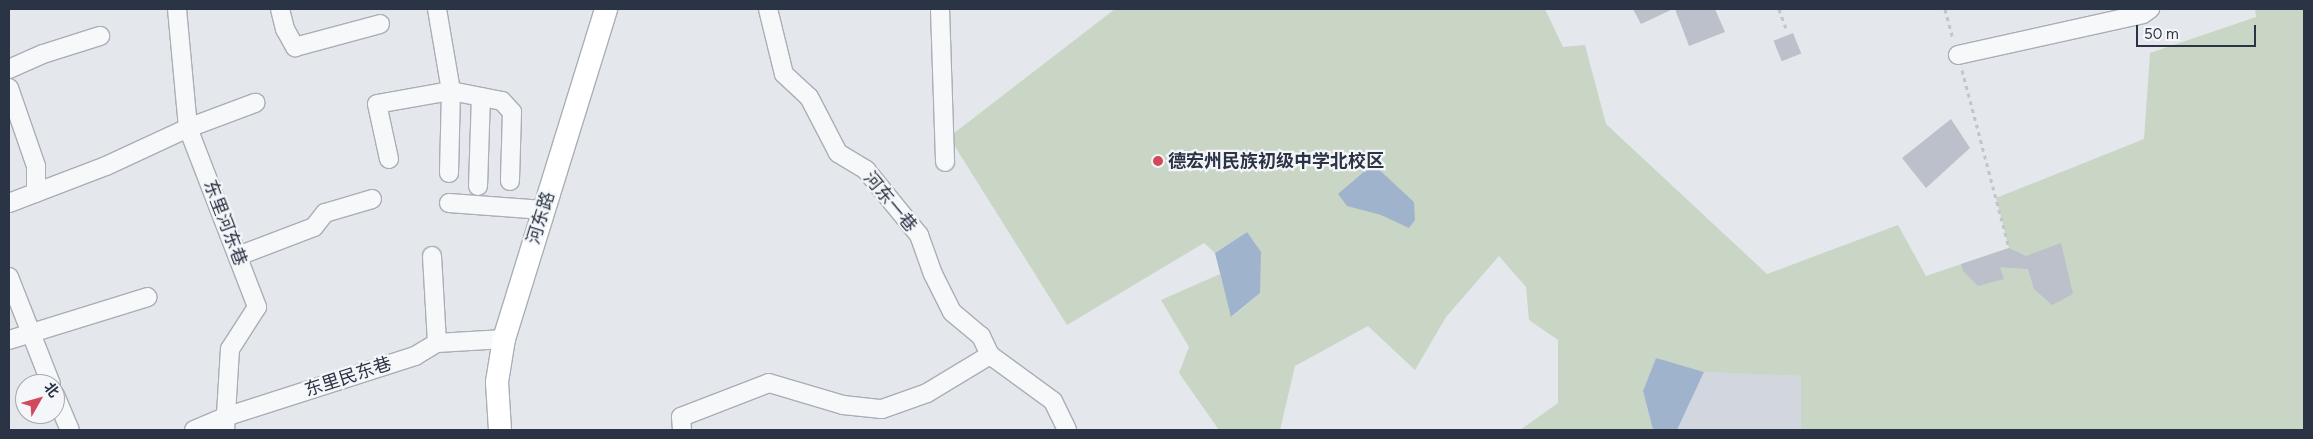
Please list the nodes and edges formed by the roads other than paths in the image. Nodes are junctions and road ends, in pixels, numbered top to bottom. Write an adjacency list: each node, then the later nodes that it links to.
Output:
1 (177, 9): 16 (street, 东里河东巷)
2 (437, 9): 13 (street)
3 (606, 9): 26 (main road, 河东路)
4 (768, 9): 35 (street, 河东一巷)
5 (940, 9): 18 (street)
6 (2150, 9): 10 (street)
7 (285, 15): 8 (street)
8 (380, 24)
9 (100, 36): 11 (street)
10 (1958, 55)
11 (9, 69)
12 (9, 88): 22 (street)
13 (451, 91): 14 (street); 17 (street); 19 (street)
14 (481, 97): 20 (street); 21 (street)
15 (255, 104): 16 (street)
16 (188, 128): 22 (street); 27 (street, 东里河东巷)
17 (388, 159)
18 (945, 162)
19 (449, 174)
20 (510, 180)
21 (478, 186)
22 (36, 193): 24 (street)
23 (372, 199): 27 (street)
24 (9, 203)
25 (449, 203): 26 (street)
26 (544, 210): 32 (main road, 河东路)
27 (238, 256): 38 (street, 东里河东巷)
28 (432, 256): 34 (street)
29 (9, 277): 31 (street)
30 (148, 297): 31 (street)
31 (30, 333): 33 (street); 36 (street)
32 (504, 339): 34 (street, 东里民东巷); 41 (main road, 河东路)
33 (9, 340)
34 (437, 343): 38 (street, 东里民东巷)
35 (990, 355): 42 (street); 43 (street, 河东一巷)
36 (47, 374)
37 (65, 418): 39 (street)
38 (225, 423): 40 (street, 东里民东巷)
39 (70, 430)
40 (194, 430)
41 (500, 430)
42 (682, 430)
43 (1067, 430)

